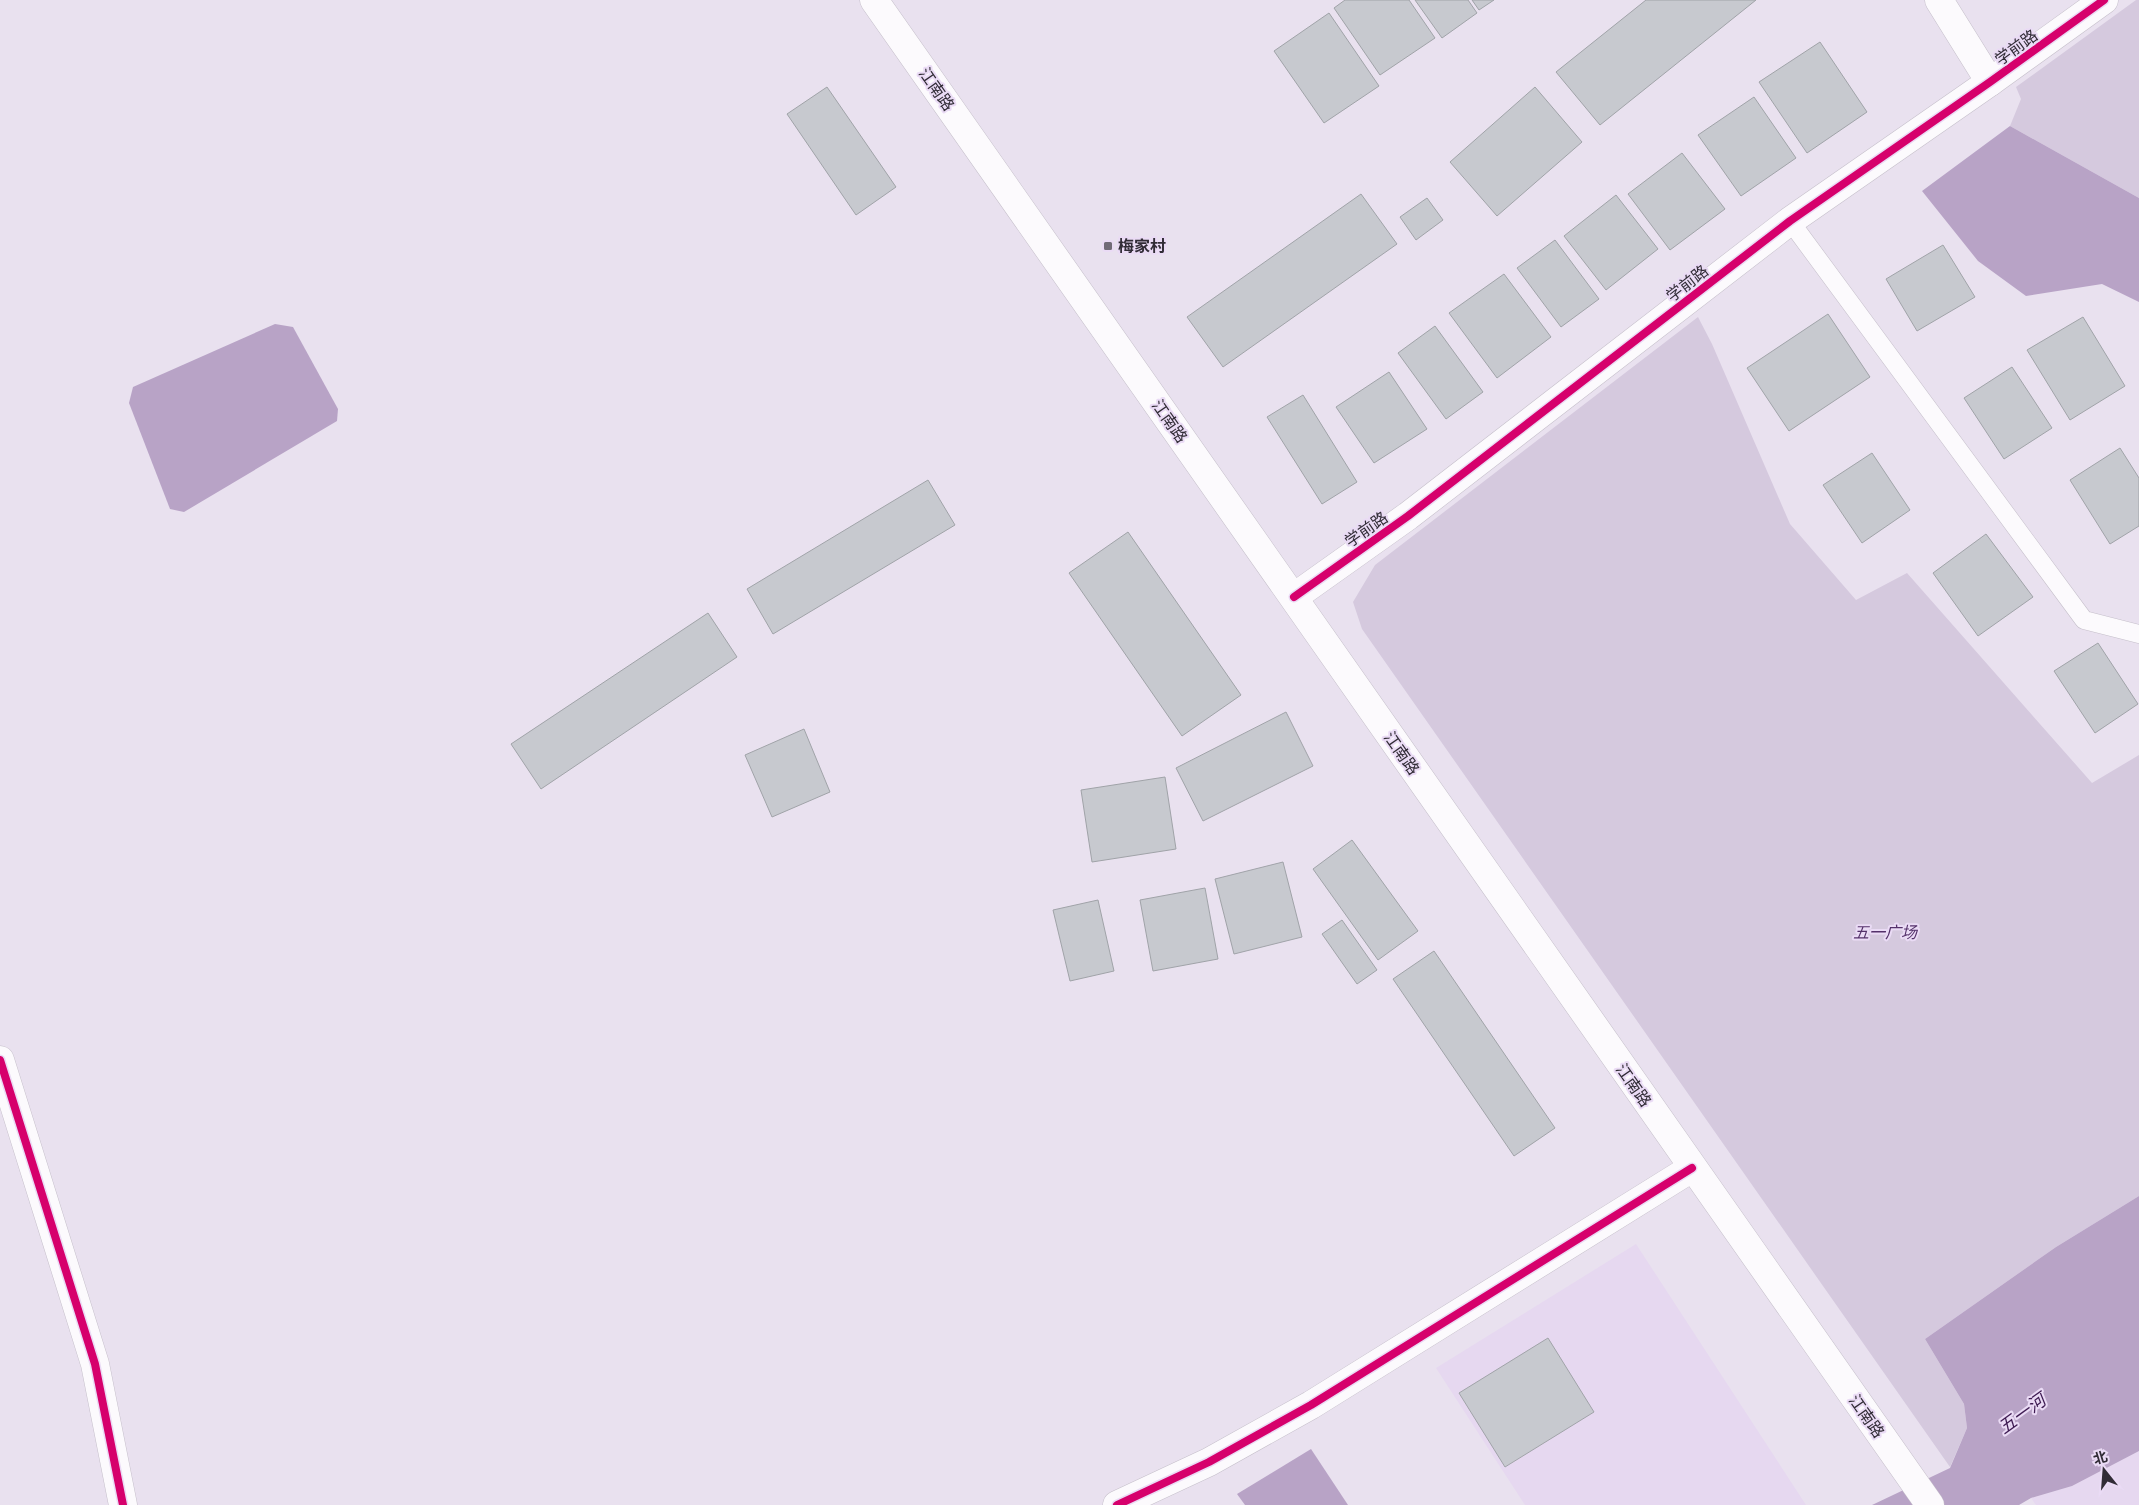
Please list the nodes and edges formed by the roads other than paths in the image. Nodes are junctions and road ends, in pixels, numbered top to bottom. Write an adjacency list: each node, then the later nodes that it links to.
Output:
1 (874, 0): 6 (street, 江南路)
2 (1939, 0): 4 (street)
3 (2104, 0): 4 (street, 学前路)
4 (1990, 82): 5 (street, 学前路)
5 (1790, 220): 6 (street, 学前路); 7 (lane)
6 (1294, 597): 9 (street, 江南路)
7 (2139, 634)
8 (0, 1060): 10 (street)
9 (1692, 1168): 11 (street); 12 (street, 江南路)
10 (123, 1505)
11 (1117, 1505)
12 (1930, 1505)

